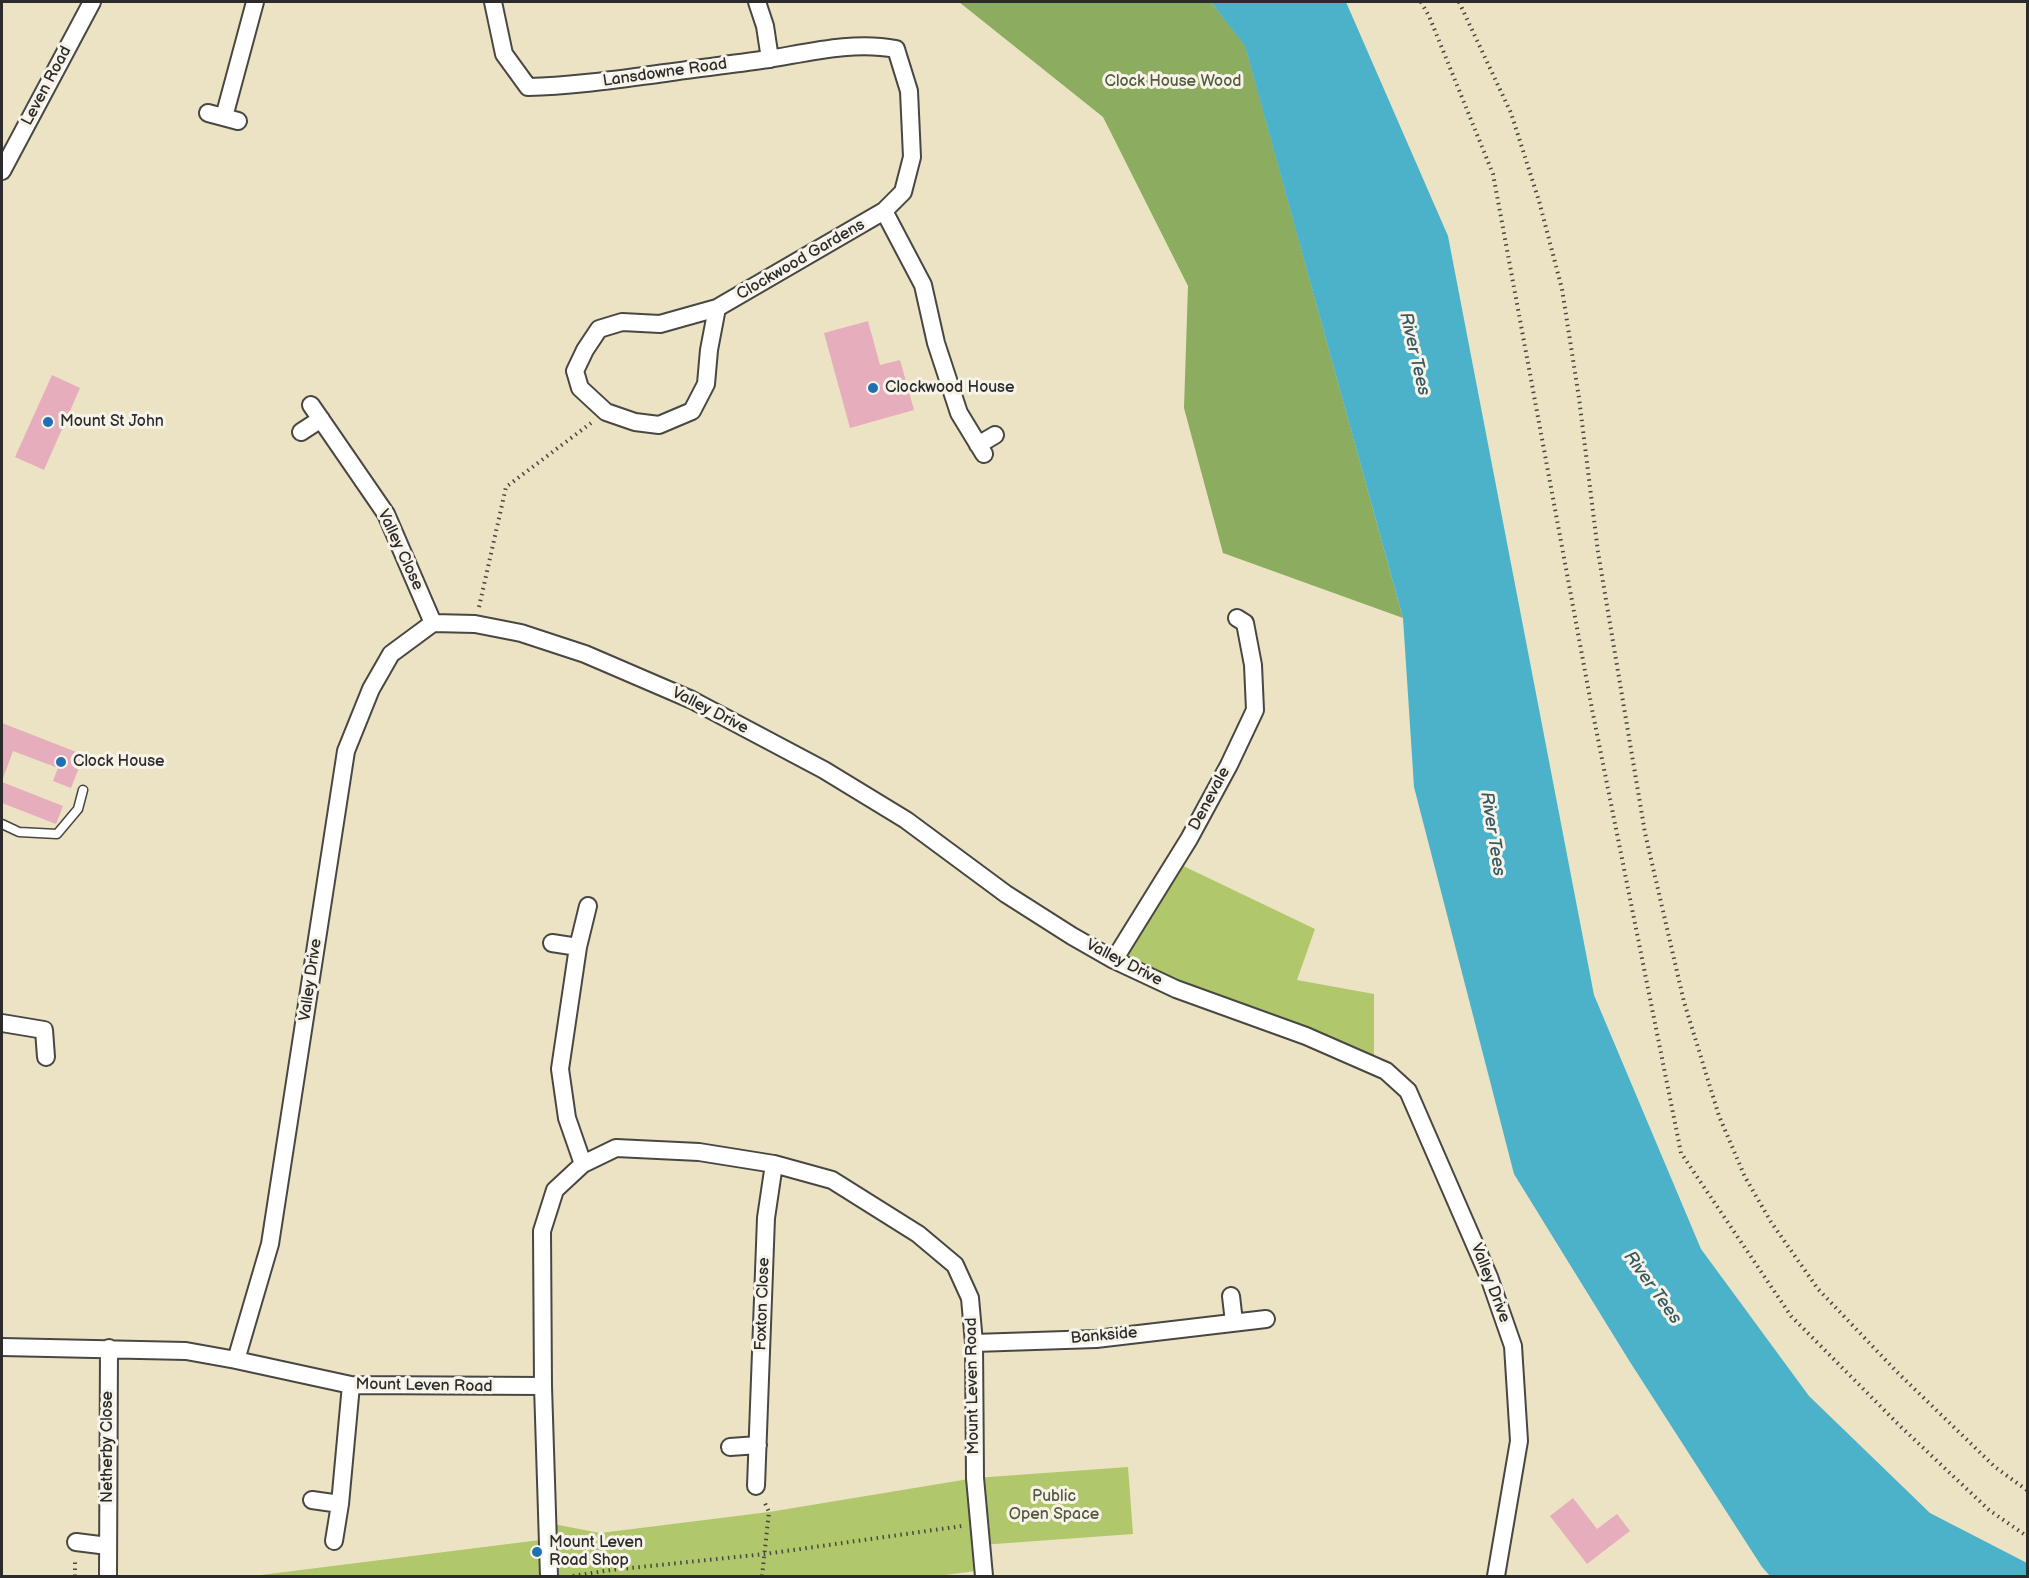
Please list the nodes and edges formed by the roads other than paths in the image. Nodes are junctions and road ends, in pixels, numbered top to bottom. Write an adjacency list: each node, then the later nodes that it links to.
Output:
1 (92, 2): 8 (street, Leven Road)
2 (255, 2): 7 (street)
3 (493, 2): 6 (street, Lansdowne Road)
4 (758, 2): 6 (street)
5 (896, 49): 6 (street, Lansdowne Road); 9 (street, Clockwood Gardens)
6 (771, 59)
7 (223, 117)
8 (2, 171)
9 (884, 212): 10 (street, Clockwood Gardens); 14 (street, Clockwood Gardens)
10 (717, 308): 10 (street, Clockwood Gardens)
11 (311, 405): 12 (street, Valley Close)
12 (321, 420): 13 (street); 16 (street, Valley Close)
13 (301, 432)
14 (995, 435)
15 (1236, 622): 22 (street, Denevale)
16 (433, 624): 22 (street, Valley Drive); 33 (street, Valley Drive)
17 (83, 790): 18 (lane)
18 (2, 824)
19 (588, 906): 21 (street)
20 (552, 943): 21 (street)
21 (578, 947): 25 (street)
22 (1114, 960): 47 (street, Valley Drive)
23 (2, 1023): 24 (street)
24 (46, 1057)
25 (583, 1164): 26 (street, Mount Leven Road); 35 (street, Mount Leven Road)
26 (774, 1164): 30 (street, Mount Leven Road); 36 (street, Foxton Close)
27 (1231, 1296): 29 (street)
28 (1266, 1319): 29 (street, Bankside)
29 (1234, 1322): 30 (street, Bankside)
30 (974, 1343): 46 (street, Mount Leven Road)
31 (2, 1347): 32 (street)
32 (109, 1348): 33 (street); 43 (street, Netherby Close)
33 (236, 1360): 34 (street, Mount Leven Road)
34 (351, 1385): 35 (street, Mount Leven Road); 40 (street)
35 (543, 1386): 45 (street, Mount Leven Road)
36 (758, 1445): 37 (street); 38 (street, Foxton Close)
37 (730, 1447)
38 (756, 1486)
39 (312, 1500): 40 (street)
40 (340, 1504): 41 (street)
41 (334, 1541)
42 (76, 1542): 43 (street)
43 (108, 1546): 44 (street, Netherby Close)
44 (108, 1576)
45 (549, 1576)
46 (984, 1576)
47 (1496, 1576)

